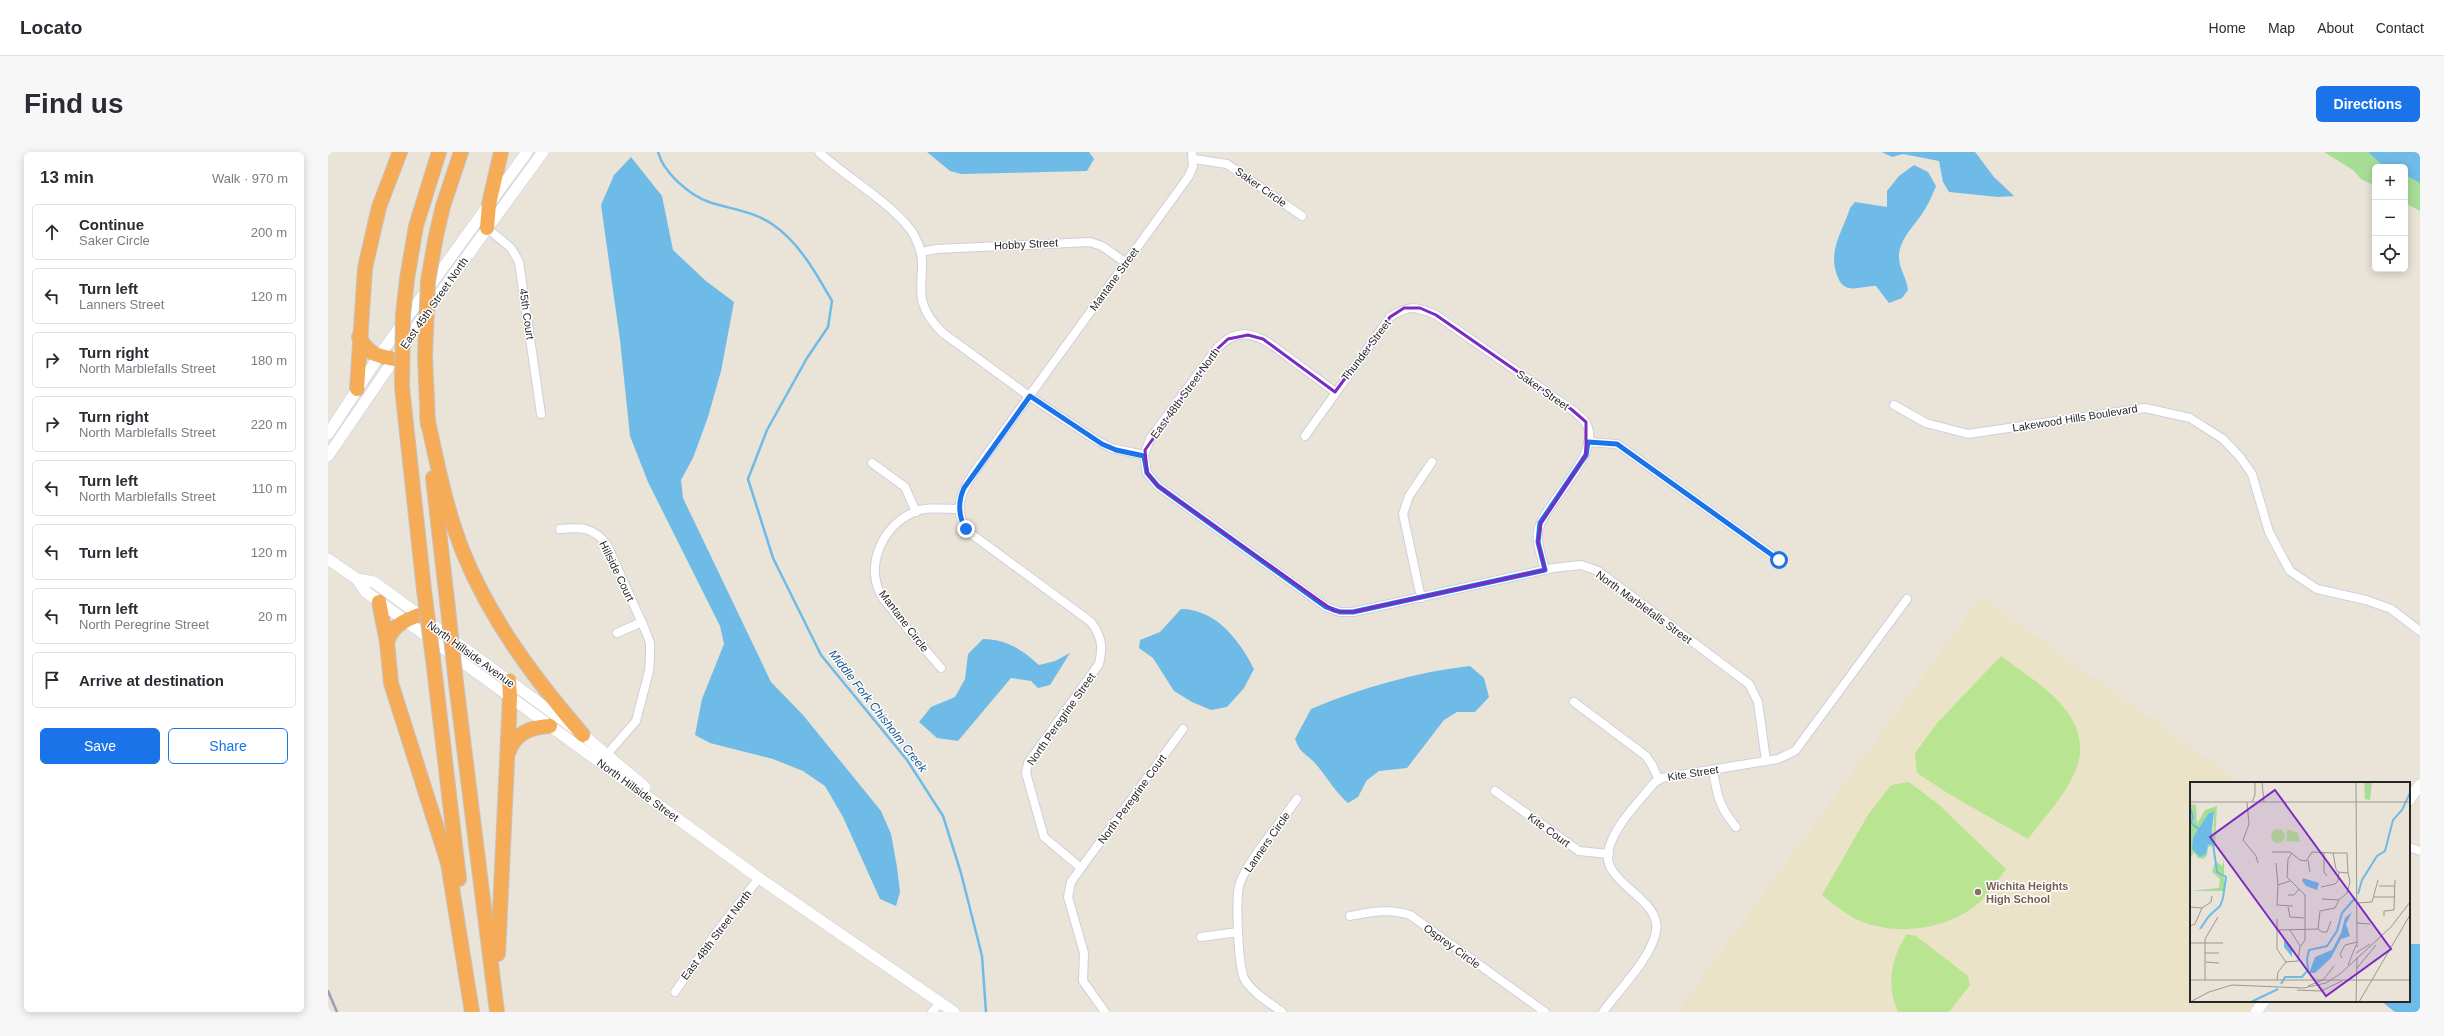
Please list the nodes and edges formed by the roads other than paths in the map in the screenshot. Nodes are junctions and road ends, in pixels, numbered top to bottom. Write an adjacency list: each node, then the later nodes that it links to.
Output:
1 (400, 152): 14 (highway)
2 (439, 152): 76 (highway, bridge)
3 (461, 152): 23 (highway, bridge)
4 (502, 152): 9 (highway)
5 (527, 152): 9 (main road, East 45th Street North)
6 (543, 152): 11 (main road, East 45th Street North)
7 (819, 152): 12 (street)
8 (1193, 156): 10 (street, Saker Circle); 13 (street, Mantane Street)
9 (489, 204): 11 (highway); 16 (main road, East 45th Street North)
10 (1302, 216)
11 (487, 228): 17 (main road, East 45th Street North); 22 (street, 45th Court)
12 (921, 252): 13 (street, Hobby Street); 20 (street)
13 (1126, 263): 20 (street, Mantane Street)
14 (359, 337): 16 (highway); 18 (highway)
15 (1483, 348): 19 (street, Thunder Street); 26 (street, Saker Street)
16 (380, 356): 17 (highway); 18 (main road, East 45th Street North)
17 (394, 359): 27 (main road, East 45th Street North)
18 (357, 390): 24 (main road, East 45th Street North)
19 (1335, 392): 25 (street, Thunder Street); 28 (street, East 48th Street North)
20 (1030, 396): 28 (street); 31 (street, Mantane Street)
21 (1894, 405): 44 (street, Lakewood Hills Boulevard)
22 (541, 414)
23 (427, 417): 53 (highway); 77 (highway, bridge)
24 (328, 434)
25 (1305, 436)
26 (1588, 442): 35 (street); 36 (street)
27 (328, 456)
28 (1144, 456): 38 (street, North Marblefalls Street)
29 (1432, 462): 38 (street)
30 (872, 463): 32 (street)
31 (960, 509): 32 (street, Mantane Circle); 67 (street, North Peregrine Street)
32 (916, 512): 47 (street, Mantane Circle)
33 (560, 529): 43 (street, Hillside Court)
34 (328, 559): 37 (main road, North Hillside Street)
35 (1779, 560)
36 (1545, 570): 38 (street, North Marblefalls Street); 56 (street, North Marblefalls Street)
37 (357, 579): 40 (main road, North Hillside Street); 41 (main road, North Hillside Avenue)
38 (1421, 598)
39 (1907, 599): 56 (street, Kite Street)
40 (379, 602): 42 (main road, North Hillside Street); 46 (highway)
41 (419, 615): 42 (highway); 48 (main road, North Hillside Avenue)
42 (405, 620): 46 (highway); 49 (main road, North Hillside Street)
43 (642, 622): 45 (street); 55 (street, Hillside Court)
44 (2420, 630)
45 (617, 633)
46 (387, 642): 75 (highway)
47 (941, 668)
48 (509, 681): 49 (highway); 53 (main road, North Hillside Avenue)
49 (510, 697): 51 (main road, North Hillside Street); 54 (highway)
50 (1574, 702): 58 (street)
51 (550, 726): 54 (highway); 55 (main road, North Hillside Street)
52 (1183, 729): 67 (street, North Peregrine Court)
53 (583, 735): 55 (main road, North Hillside Avenue)
54 (508, 753): 77 (highway)
55 (603, 759): 68 (main road)
56 (1766, 761): 57 (street, Kite Street)
57 (1713, 770): 58 (street, Kite Street); 63 (street)
58 (1659, 780): 66 (street, Kite Street)
59 (2420, 785): 61 (main road)
60 (1495, 791): 66 (street, Kite Court)
61 (2410, 799)
62 (1297, 800): 70 (street, Lanners Circle)
63 (1736, 827)
64 (2410, 847): 65 (street)
65 (2420, 851)
66 (1609, 854): 83 (street)
67 (1081, 868): 80 (street)
68 (759, 878): 72 (street, East 48th Street North); 73 (main road)
69 (1350, 916): 82 (street, Osprey Circle)
70 (1238, 932): 71 (street); 81 (street, Lanners Circle)
71 (1201, 937)
72 (675, 992)
73 (940, 1002): 78 (street); 79 (main road)
74 (2263, 1002): 84 (main road)
75 (472, 1012)
76 (475, 1012)
77 (498, 1012)
78 (932, 1012)
79 (954, 1012)
80 (1105, 1012)
81 (1282, 1012)
82 (1545, 1012)
83 (1603, 1012)
84 (2256, 1012)

